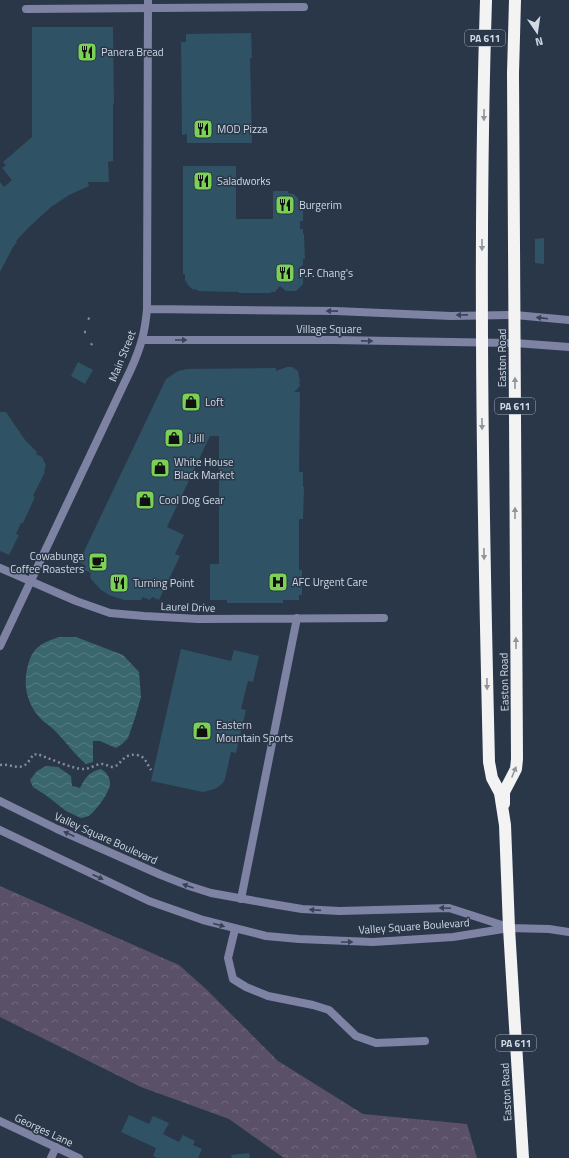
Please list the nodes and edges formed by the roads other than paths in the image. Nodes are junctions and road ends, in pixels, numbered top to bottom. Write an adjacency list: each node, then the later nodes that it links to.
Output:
1 (486, 0): 7 (highway, Easton Road / PA 611, one-way to 7)
2 (515, 0): 8 (highway, Easton Road / PA 611)
3 (148, 4): 4 (street); 5 (street); 6 (street, Main Street)
4 (304, 7)
5 (26, 9)
6 (147, 309): 7 (street, Village Square, one-way to 6); 10 (street, Main Street)
7 (482, 315): 8 (street, Village Square); 11 (highway, Easton Road / PA 611)
8 (515, 315): 9 (street, Village Square, one-way to 8); 12 (highway, Easton Road / PA 611)
9 (569, 320)
10 (142, 340): 11 (street, Village Square, one-way to 11); 15 (street, Main Street)
11 (482, 343): 12 (street, Village Square); 20 (highway, Easton Road / PA 611, one-way to 20)
12 (515, 343): 13 (street, Village Square); 20 (highway, Easton Road / PA 611, one-way to 12)
13 (569, 347)
14 (0, 568): 15 (street, Laurel Drive)
15 (30, 582): 16 (street, Laurel Drive); 18 (street, Main Street)
16 (297, 618): 17 (street, Laurel Drive); 22 (street)
17 (384, 618)
18 (0, 646)
19 (0, 800): 22 (street, Valley Square Boulevard, one-way to 19)
20 (503, 809): 23 (highway, Easton Road / PA 611)
21 (0, 830): 24 (street, Valley Square Boulevard, one-way to 24)
22 (241, 899): 23 (street, Valley Square Boulevard, one-way to 22)
23 (509, 928): 24 (street, Valley Square Boulevard, one-way to 23); 25 (street); 31 (highway, Easton Road / PA 611)
24 (235, 929): 26 (street)
25 (569, 932)
26 (425, 1041)
27 (0, 1122): 28 (street, Georges Lane)
28 (56, 1147): 29 (street); 30 (street, Georges Lane)
29 (51, 1158)
30 (79, 1158)
31 (523, 1158)

